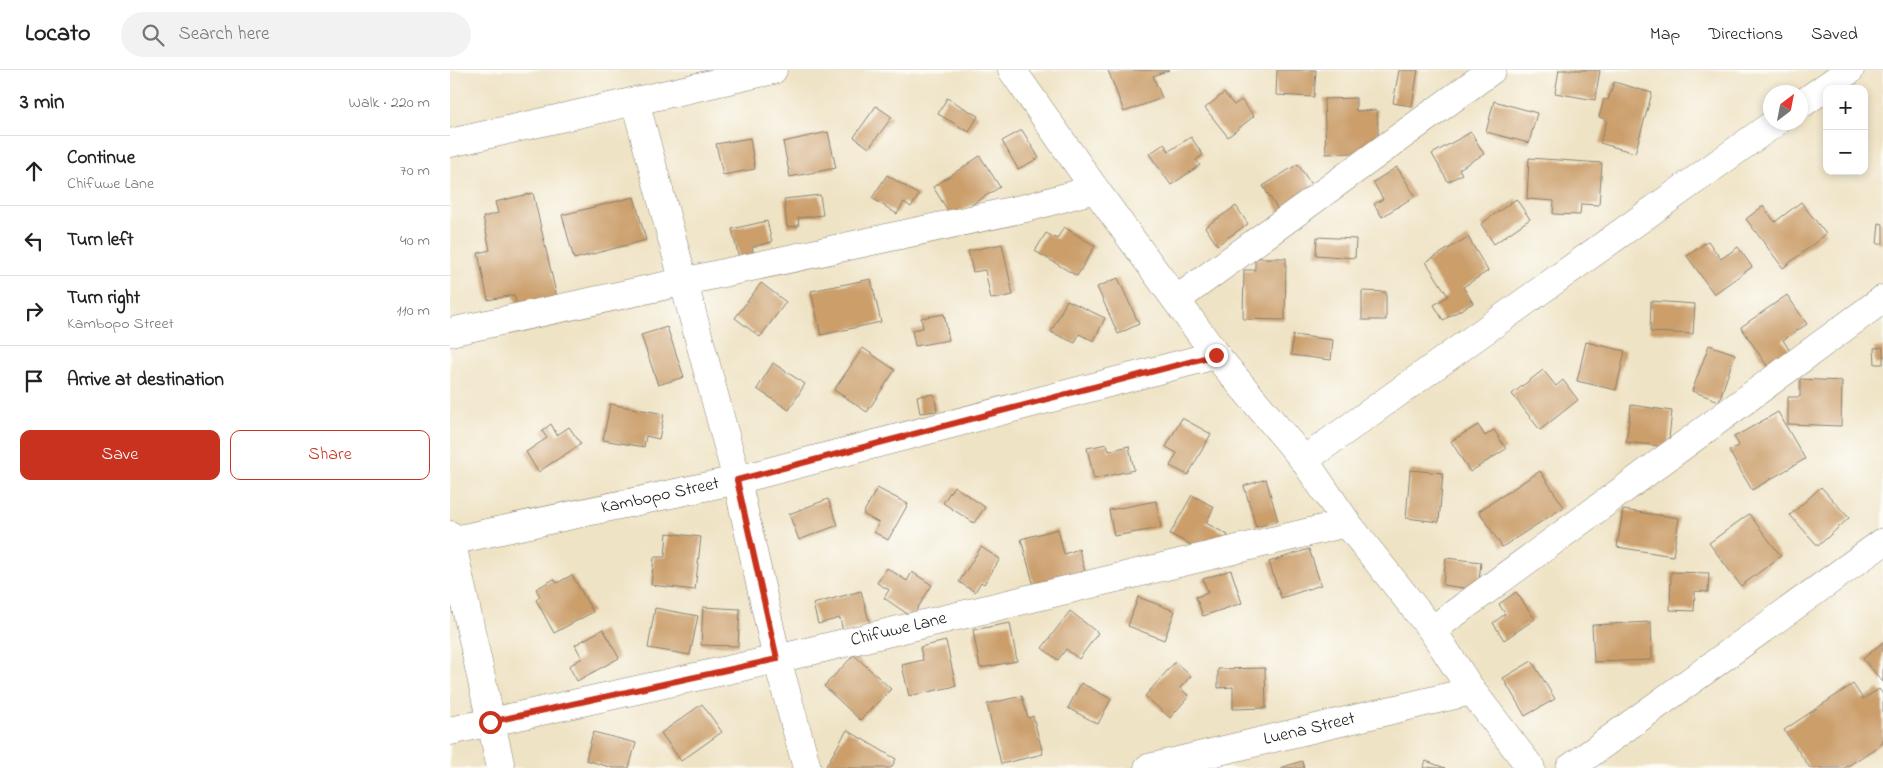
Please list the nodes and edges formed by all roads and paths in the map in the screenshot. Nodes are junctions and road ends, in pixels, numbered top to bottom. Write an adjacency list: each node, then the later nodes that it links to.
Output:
1 (773, 70): 6 (street)
2 (1012, 70): 9 (street)
3 (1492, 70): 12 (street)
4 (1850, 70): 5 (street)
5 (1808, 99)
6 (635, 101): 8 (street); 10 (street)
7 (1765, 130): 15 (street)
8 (450, 143)
9 (1095, 189): 10 (street); 12 (street)
10 (683, 280): 13 (street); 16 (street)
11 (1883, 299): 20 (street)
12 (1176, 300): 14 (street)
13 (450, 332)
14 (1216, 355): 15 (street); 16 (street, Kambopo Street)
15 (1304, 460): 17 (street)
16 (737, 480): 18 (street, Kambopo Street); 21 (street)
17 (1347, 523): 20 (street); 21 (street, Chifuwe Lane)
18 (450, 539): 23 (street)
19 (1883, 542): 29 (street)
20 (1432, 630): 22 (street)
21 (777, 659): 23 (street, Chifuwe Lane); 26 (street)
22 (1472, 691): 27 (street, Luena Street); 28 (street)
23 (490, 722): 24 (street, Chifuwe Lane); 25 (street)
24 (450, 731)
25 (501, 768)
26 (807, 768)
27 (1148, 768)
28 (1531, 768)
29 (1570, 768)

